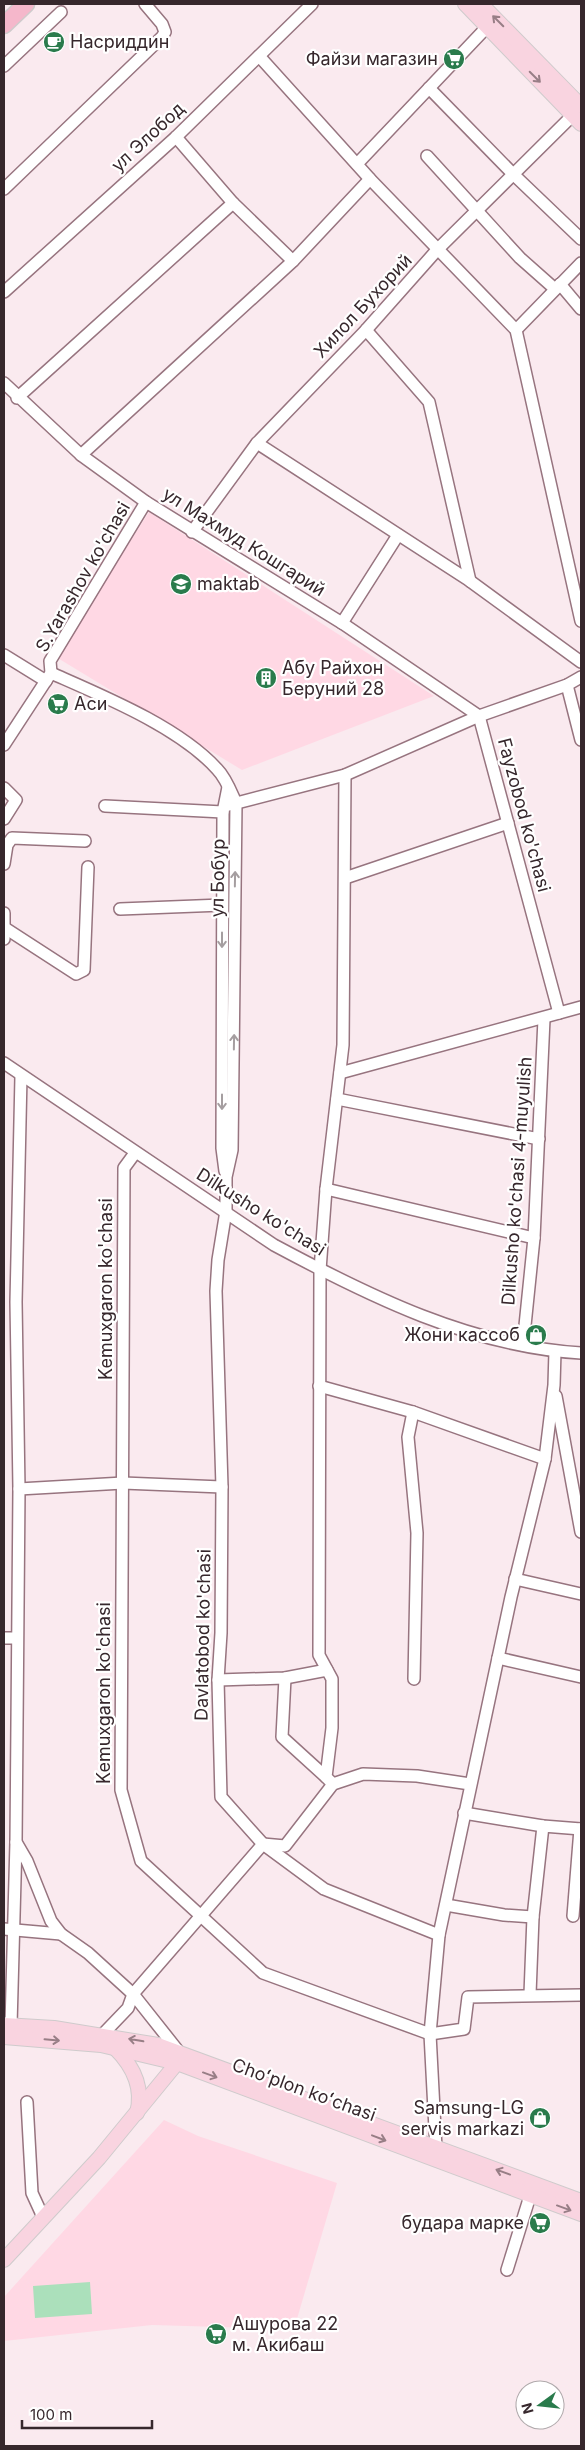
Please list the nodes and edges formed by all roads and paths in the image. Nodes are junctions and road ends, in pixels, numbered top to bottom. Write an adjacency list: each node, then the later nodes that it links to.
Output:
1 (26, 4): 7 (highway)
2 (145, 4): 19 (street)
3 (312, 4): 9 (street, ул Элобод)
4 (465, 4): 8 (main road)
5 (481, 4): 10 (main road, one-way to 5)
6 (61, 12): 11 (street)
7 (4, 25)
8 (487, 27): 10 (main road); 12 (street)
9 (259, 56): 14 (street, ул Элобод); 16 (street)
10 (525, 58): 13 (main road)
11 (4, 66)
12 (429, 88): 16 (street); 17 (street)
13 (579, 115): 17 (street, Хилол Бухорий)
14 (176, 137): 20 (street); 27 (street, ул Элобод)
15 (427, 156): 21 (street)
16 (357, 164): 18 (street)
17 (513, 174): 21 (street, Хилол Бухорий); 22 (street)
18 (370, 180): 23 (street); 24 (street)
19 (4, 189)
20 (233, 204): 24 (street); 32 (street)
21 (477, 210): 23 (street, Хилол Бухорий); 26 (street)
22 (581, 239)
23 (437, 250): 29 (street, Хилол Бухорий); 30 (street)
24 (293, 261): 34 (street)
25 (581, 263): 26 (street)
26 (558, 287): 28 (street); 30 (street)
27 (4, 292)
28 (581, 309)
29 (366, 330): 33 (street, Хилол Бухорий); 38 (street)
30 (516, 330): 39 (street)
31 (5, 388): 32 (street, ул Махмуд Кошгарий)
32 (17, 398): 34 (street, ул Махмуд Кошгарий)
33 (257, 443): 36 (street, Хилол Бухорий); 37 (street)
34 (81, 455): 35 (street, ул Махмуд Кошгарий)
35 (146, 502): 36 (street, ул Махмуд Кошгарий); 43 (street, S.Yarashov ko'chasi)
36 (192, 532): 40 (street, ул Махмуд Кошгарий)
37 (398, 535): 38 (street); 40 (street)
38 (470, 581): 42 (street)
39 (581, 621)
40 (342, 623): 46 (street, ул Махмуд Кошгарий)
41 (4, 655): 43 (street)
42 (581, 662)
43 (49, 677): 48 (street, S.Yarashov ko'chasi); 50 (street)
44 (581, 677): 45 (street)
45 (567, 685): 46 (street); 47 (street)
46 (479, 716): 49 (street); 56 (street, Fayzobod ko'chasi)
47 (581, 740)
48 (4, 745)
49 (345, 775): 52 (street); 61 (street)
50 (228, 787): 52 (street); 54 (street)
51 (4, 788): 55 (street)
52 (236, 803): 54 (street); 75 (street, ул Бобур, one-way to 52)
53 (105, 806): 54 (street)
54 (224, 809): 62 (street)
55 (4, 819)
56 (508, 823): 61 (street); 67 (street, Fayzobod ko'chasi)
57 (8, 835): 58 (street); 59 (street)
58 (85, 841)
59 (4, 864)
60 (88, 867): 65 (street)
61 (344, 878): 70 (street)
62 (222, 905): 63 (street); 75 (street, one-way to 75)
63 (120, 909)
64 (4, 913): 65 (street)
65 (5, 933)
66 (581, 1007): 67 (street)
67 (559, 1013): 68 (street)
68 (544, 1019): 70 (street); 73 (street, Dilkusho ko'chasi 4-muyulish)
69 (4, 1064): 71 (street, Dilkusho ko'chasi)
70 (340, 1073): 72 (street)
71 (21, 1076): 74 (street, Dilkusho ko'chasi); 81 (street)
72 (338, 1099): 73 (street); 76 (street)
73 (539, 1139): 78 (street, Dilkusho ko'chasi 4-muyulish)
74 (135, 1153): 77 (street, Dilkusho ko'chasi); 89 (street, Kemuxgaron ko'chasi)
75 (226, 1177): 77 (street, ул Бобур)
76 (326, 1189): 78 (street); 79 (street)
77 (226, 1211): 79 (street, Dilkusho ko'chasi); 90 (street, Davlatobod ko'chasi)
78 (534, 1238): 82 (street, Dilkusho ko'chasi 4-muyulish)
79 (320, 1270): 82 (street, Dilkusho ko'chasi); 86 (street)
80 (4, 1302): 81 (street)
81 (16, 1302): 91 (street)
82 (523, 1345): 83 (street, Dilkusho ko'chasi)
83 (555, 1351): 84 (street, Dilkusho ko'chasi); 85 (street)
84 (581, 1353)
85 (554, 1385): 88 (street); 92 (street)
86 (319, 1386): 87 (street); 98 (street)
87 (413, 1412): 88 (street); 101 (street)
88 (545, 1459): 93 (street)
89 (123, 1483): 90 (street); 91 (street); 112 (street, Kemuxgaron ko'chasi)
90 (222, 1487): 102 (street, Davlatobod ko'chasi)
91 (19, 1489): 96 (street)
92 (581, 1532)
93 (515, 1579): 94 (street); 97 (street)
94 (581, 1594)
95 (4, 1638): 96 (street)
96 (17, 1638): 108 (street)
97 (498, 1658): 99 (street); 104 (street)
98 (327, 1670): 100 (street); 103 (street)
99 (581, 1677)
100 (285, 1678): 102 (street); 103 (street)
101 (414, 1679)
102 (218, 1680): 109 (street, Davlatobod ko'chasi)
103 (330, 1780): 104 (street); 109 (street)
104 (470, 1784): 105 (street)
105 (464, 1813): 106 (street); 110 (street)
106 (543, 1826): 107 (street); 113 (street)
107 (581, 1829): 111 (street)
108 (16, 1842): 114 (street); 115 (street)
109 (263, 1844): 112 (street); 116 (street, Davlatobod ko'chasi)
110 (446, 1904): 113 (street); 116 (street)
111 (573, 1916)
112 (201, 1917): 117 (street); 122 (street, Kemuxgaron ko'chasi)
113 (533, 1917): 118 (street)
114 (8, 1930): 115 (street); 120 (street)
115 (61, 1934): 117 (street)
116 (440, 1936): 122 (street)
117 (133, 1994): 121 (street); 124 (street)
118 (530, 1994): 119 (street, Kemuxgaron ko'chasi); 122 (street, Kemuxgaron ko'chasi)
119 (581, 1995)
120 (6, 2029): 121 (main road, Choʻplon koʻchasi); 123 (main road, Choʻplon koʻchasi, one-way to 123)
121 (103, 2034): 124 (main road, Choʻplon koʻchasi, one-way to 121)
122 (430, 2034): 127 (street)
123 (114, 2048): 124 (main road, Choʻplon koʻchasi); 126 (main road)
124 (178, 2057): 126 (main road); 127 (main road, Choʻplon koʻchasi); 128 (main road, Choʻplon koʻchasi, one-way to 128)
125 (27, 2102): 131 (street)
126 (137, 2113): 131 (main road)
127 (436, 2148): 129 (main road, Choʻplon koʻchasi, one-way to 127)
128 (530, 2196): 130 (main road, Choʻplon koʻchasi, one-way to 130); 133 (street)
129 (581, 2201)
130 (581, 2214)
131 (43, 2217): 132 (main road)
132 (4, 2260)
133 (507, 2270)

